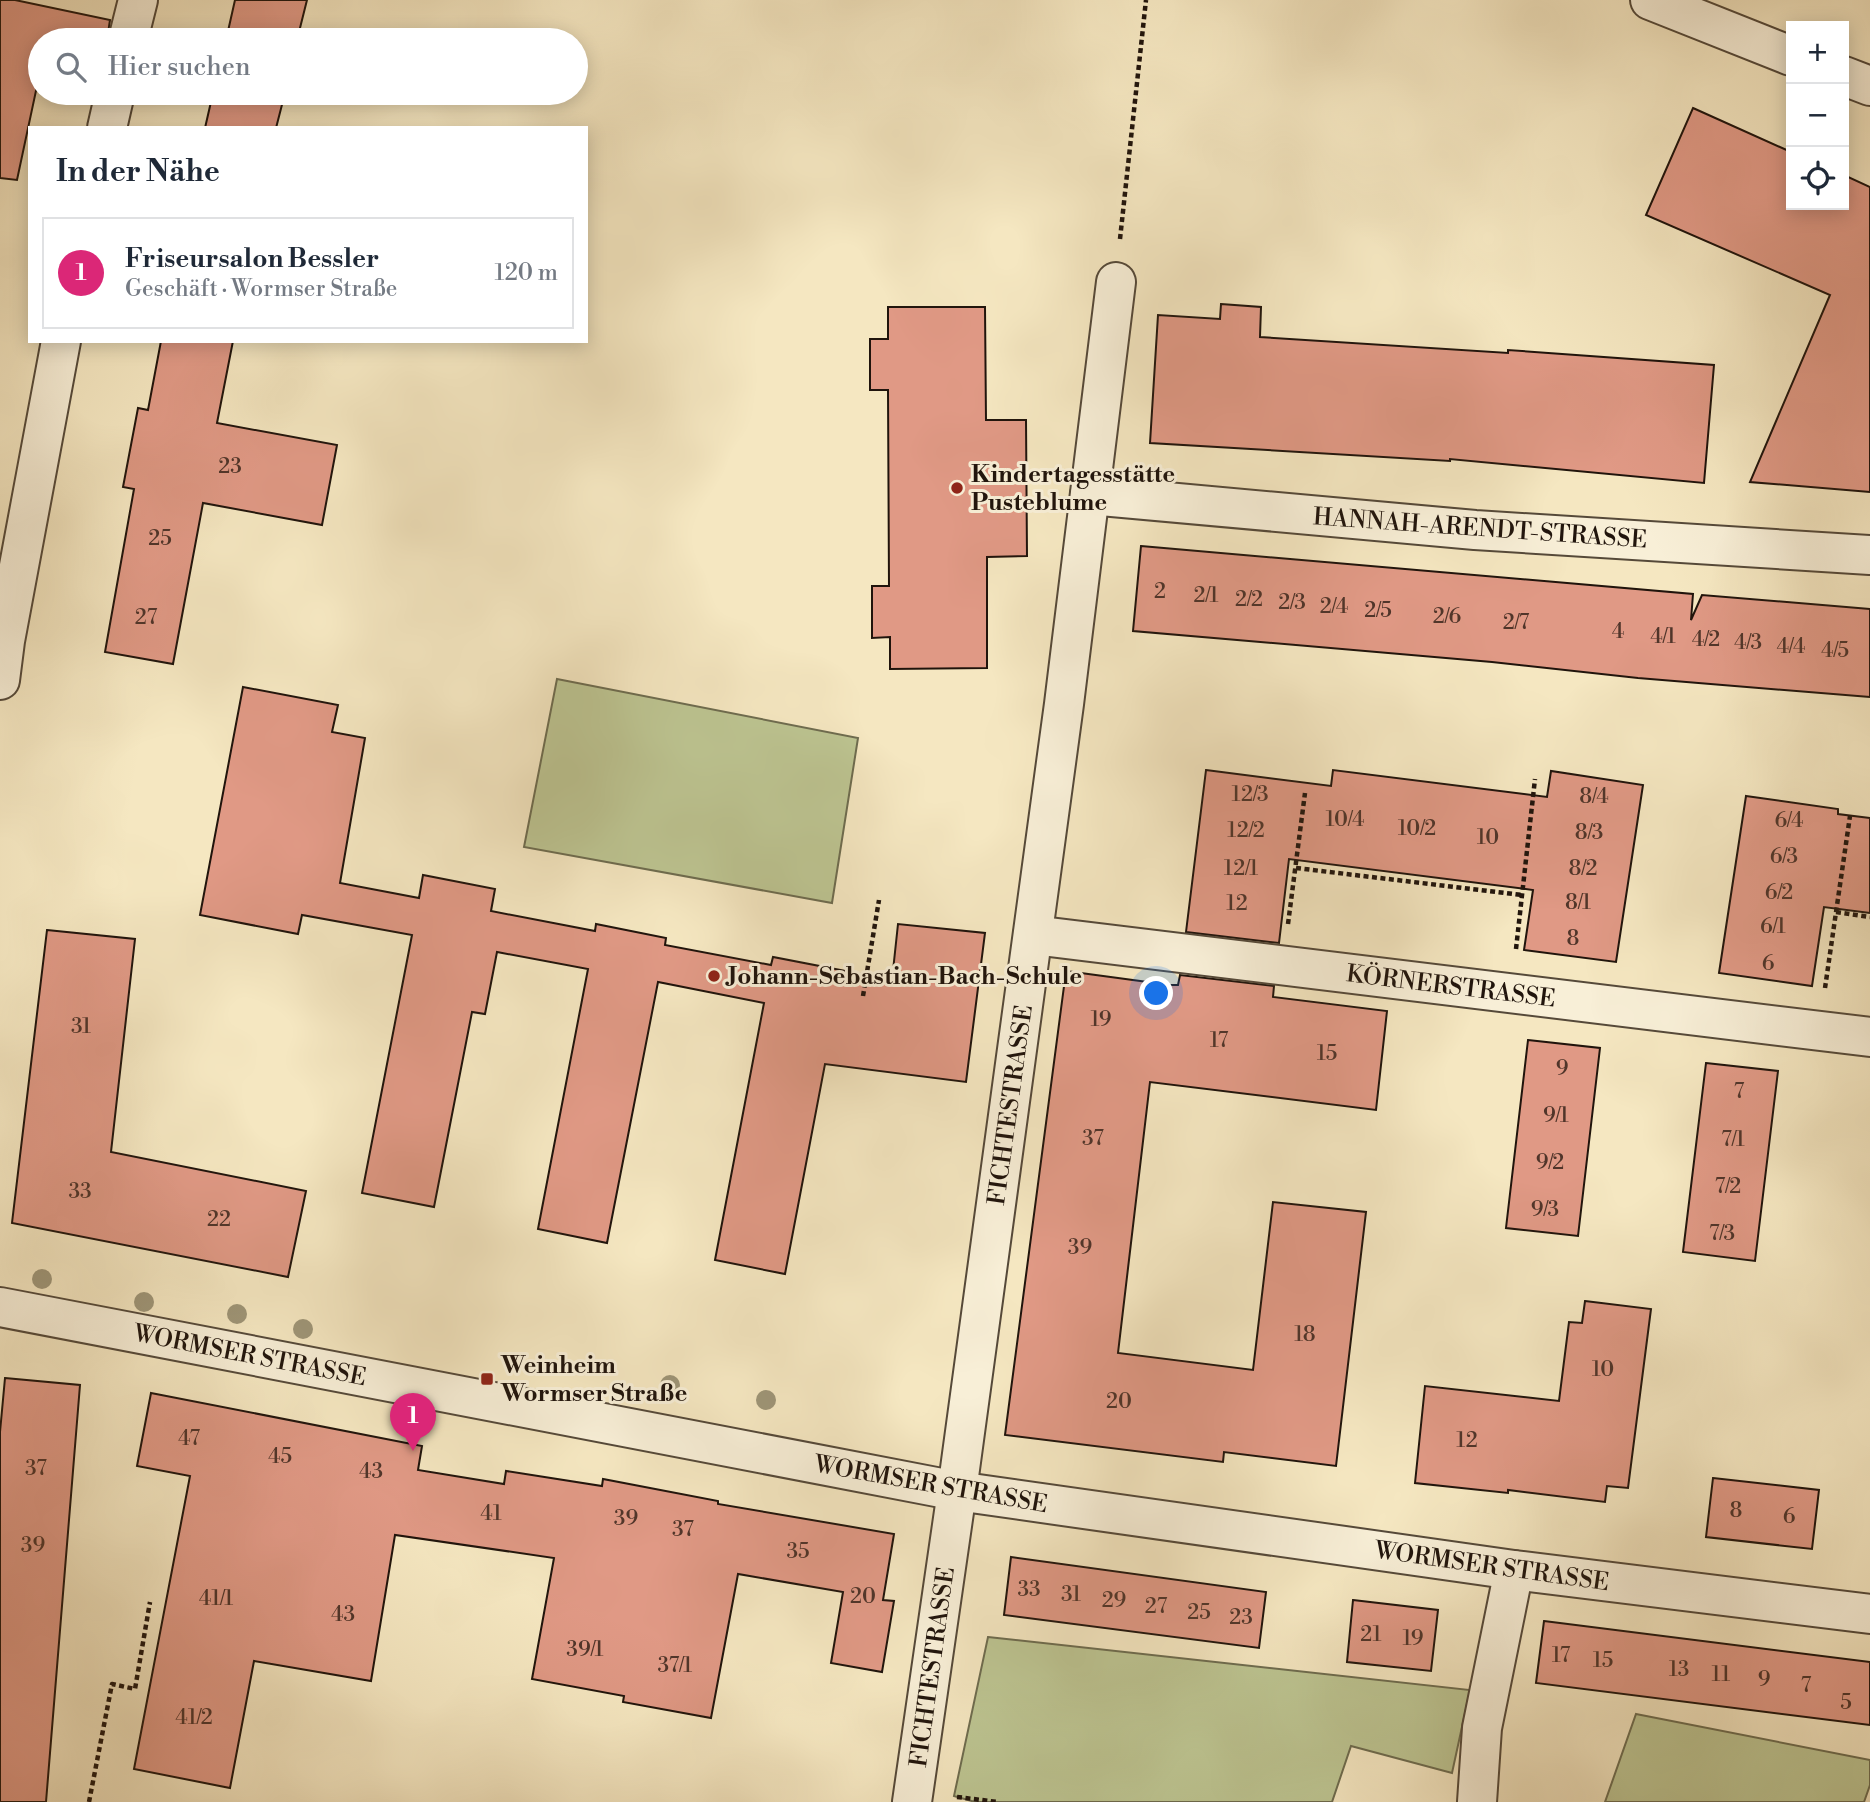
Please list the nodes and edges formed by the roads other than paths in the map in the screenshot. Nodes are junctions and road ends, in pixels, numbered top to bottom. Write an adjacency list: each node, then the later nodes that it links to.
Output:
1 (138, 0): 3 (street)
2 (1650, 0): 4 (street)
3 (131, 28)
4 (1786, 54)
5 (1849, 78): 6 (street)
6 (1870, 86)
7 (112, 105): 8 (street)
8 (107, 126)
9 (1116, 282): 11 (street, FICHTESTRASSE)
10 (61, 343): 13 (street)
11 (1090, 495): 12 (street, HANNAH-ARENDT-STRASSE); 14 (street, FICHTESTRASSE)
12 (1870, 555)
13 (0, 680)
14 (1033, 935): 15 (street, KÖRNERSTRASSE); 17 (street, FICHTESTRASSE)
15 (1870, 1037)
16 (0, 1307): 17 (street, WORMSER STRASSE)
17 (957, 1491): 18 (street, WORMSER STRASSE); 20 (street, FICHTESTRASSE)
18 (1514, 1570): 19 (street, WORMSER STRASSE); 21 (street)
19 (1870, 1614)
20 (912, 1802)
21 (1476, 1802)

